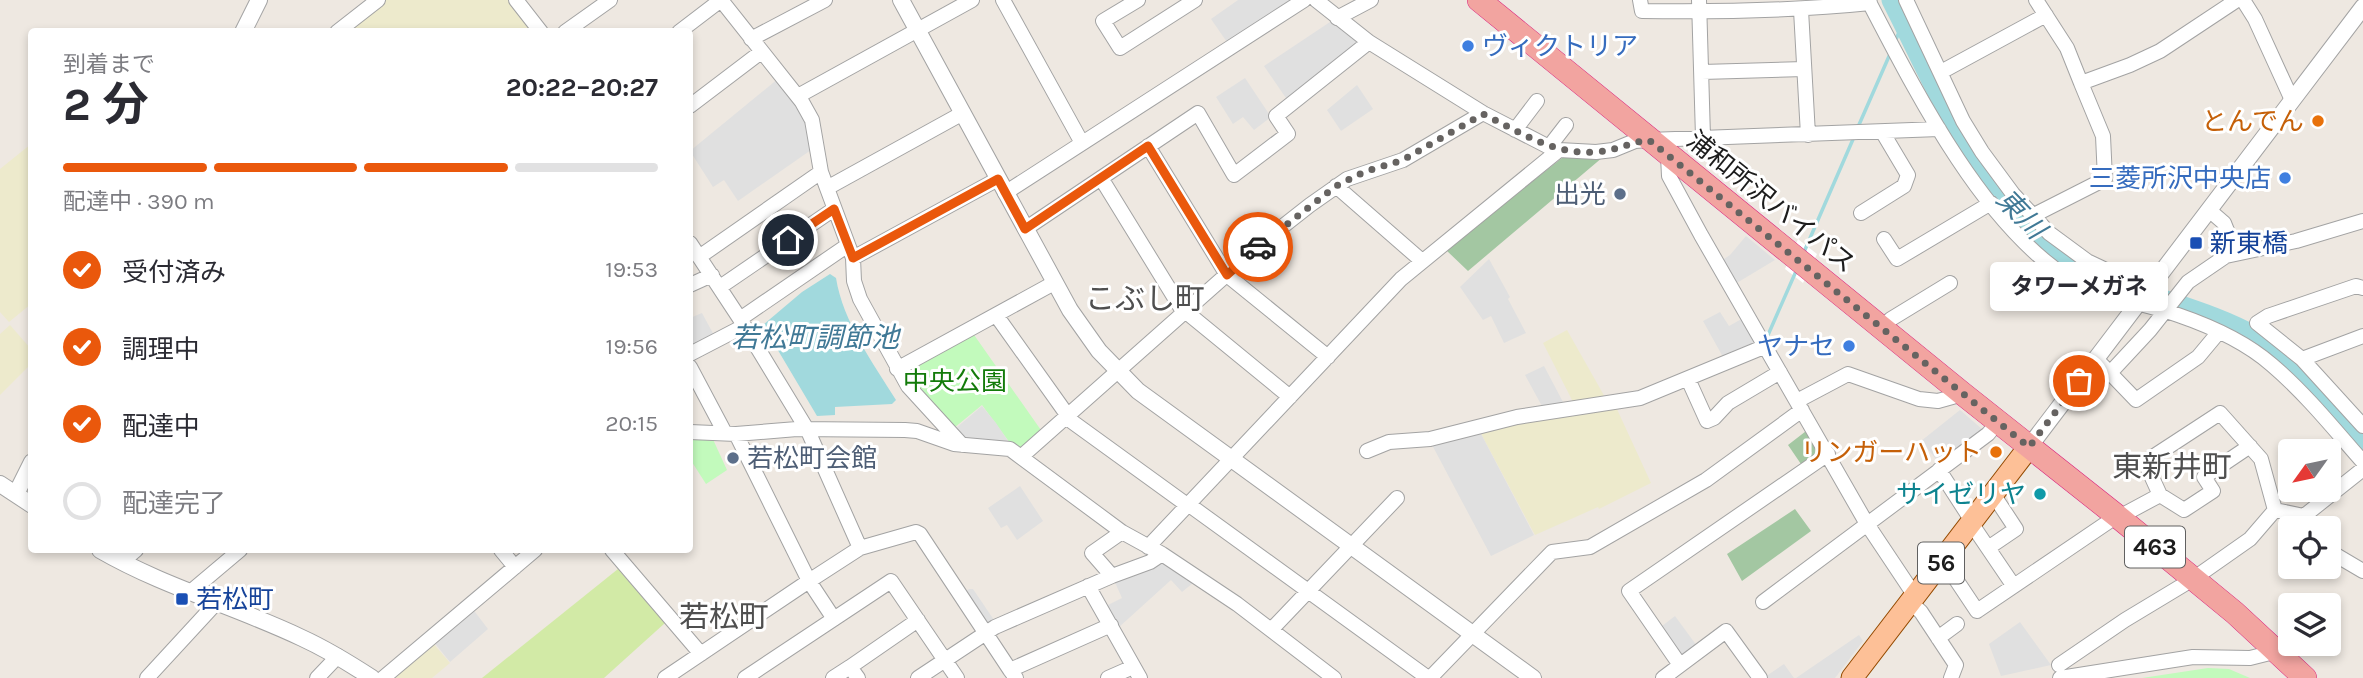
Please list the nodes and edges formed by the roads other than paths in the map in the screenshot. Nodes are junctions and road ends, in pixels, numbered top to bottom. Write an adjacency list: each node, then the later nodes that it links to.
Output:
1 (259, 0): 26 (street)
2 (379, 0): 27 (street)
3 (516, 0): 28 (street)
4 (610, 0): 29 (street)
5 (825, 0): 32 (street)
6 (901, 0): 31 (street)
7 (972, 0): 31 (street)
8 (1003, 0): 53 (street)
9 (1138, 0): 10 (street)
10 (1195, 0)
11 (1304, 0): 53 (street)
12 (1316, 0): 25 (street)
13 (1371, 0): 25 (street)
14 (1479, 0): 52 (highway, 浦和所沢バイパス / 463)
15 (1640, 0): 21 (street)
16 (1906, 0): 37 (street)
17 (2036, 0): 24 (street)
18 (2236, 0): 38 (street)
19 (2243, 0): 40 (street)
20 (1869, 2): 23 (street); 48 (street)
21 (1699, 6): 23 (street); 36 (street)
22 (2363, 7): 40 (street)
23 (1801, 10): 35 (street)
24 (2046, 15): 37 (street); 38 (street)
25 (1337, 18): 33 (street)
26 (245, 28)
27 (342, 28)
28 (538, 28)
29 (571, 28)
30 (684, 28): 32 (street)
31 (917, 30): 39 (street); 43 (street)
32 (751, 39): 34 (street)
33 (1369, 42): 44 (street); 54 (street)
34 (761, 52): 39 (street); 42 (street)
35 (1804, 69): 36 (street); 50 (street)
36 (1702, 72): 51 (street)
37 (1941, 72): 45 (street)
38 (2081, 83): 66 (street)
39 (798, 96): 57 (street)
40 (2292, 100): 64 (street)
41 (1537, 102): 47 (street)
42 (693, 104)
43 (963, 113): 59 (street); 61 (street)
44 (1483, 114): 47 (street); 60 (street)
45 (1961, 122): 48 (street); 66 (street)
46 (1566, 125): 55 (street)
47 (1515, 130): 55 (street)
48 (1942, 132): 49 (street); 62 (street)
49 (1883, 133): 50 (street); 65 (street)
50 (1808, 135): 51 (street)
51 (1703, 137): 52 (street)
52 (1649, 140): 55 (street); 56 (highway, 浦和所沢バイパス / 463)
53 (1082, 143): 59 (street)
54 (1148, 146): 58 (street); 75 (street)
55 (1554, 149): 74 (street)
56 (1668, 156): 86 (highway, 浦和所沢バイパス / 463); 89 (street)
57 (821, 172): 61 (street); 73 (street)
58 (1101, 178): 68 (street); 83 (street)
59 (1002, 186): 68 (street); 71 (street)
60 (1336, 186): 74 (street); 75 (street)
61 (827, 188): 63 (street)
62 (1991, 203): 69 (street); 81 (street)
63 (834, 209): 71 (street); 76 (street)
64 (2209, 210): 72 (street); 81 (street)
65 (1861, 213)
66 (2032, 216): 81 (street)
67 (2363, 221): 72 (street)
68 (1025, 229): 78 (street)
69 (1884, 239)
70 (693, 248): 73 (street)
71 (851, 251): 85 (street); 94 (street)
72 (2236, 253): 82 (street)
73 (699, 257): 76 (street)
74 (1422, 261): 91 (street)
75 (1227, 275): 83 (street); 91 (street)
76 (716, 281): 79 (street); 85 (street)
77 (1950, 283): 86 (street)
78 (1055, 284): 84 (street); 95 (street)
79 (693, 285)
80 (2363, 288): 93 (street)
81 (2144, 295): 82 (street); 92 (street)
82 (2164, 309): 87 (street); 98 (street)
83 (1184, 312): 95 (street); 101 (street)
84 (996, 315): 94 (street); 103 (street)
85 (742, 323): 90 (street); 106 (street)
86 (1882, 328): 100 (highway, 浦和所沢バイパス / 463)
87 (2218, 333): 98 (street); 116 (street)
88 (2363, 336): 93 (street)
89 (1766, 346): 97 (street); 99 (street)
90 (693, 352)
91 (1328, 357): 101 (street)
92 (2096, 359): 98 (street); 111 (street)
93 (2302, 359): 105 (street)
94 (897, 369): 109 (street)
95 (1117, 371): 103 (street); 115 (street)
96 (693, 372): 108 (street)
97 (1780, 372): 99 (street); 102 (street)
98 (2109, 373)
99 (1688, 379): 112 (street)
100 (1963, 394): 102 (street); 104 (highway, 浦和所沢バイパス / 463)
101 (1290, 397): 115 (street)
102 (1800, 406): 113 (street); 165 (street)
103 (1067, 417): 114 (street); 126 (street)
104 (1998, 422): 111 (highway, 浦和所沢バイパス / 463); 119 (street)
105 (2363, 426)
106 (808, 431): 108 (street); 109 (street); 135 (street)
107 (693, 432): 108 (street)
108 (731, 433): 151 (street)
109 (962, 445): 114 (street)
110 (2250, 446): 123 (street); 123 (street); 127 (street)
111 (2029, 447): 122 (main road, 56); 129 (highway, 463)
112 (1367, 451)
113 (1828, 454): 131 (street); 172 (street)
114 (1022, 456): 132 (street)
115 (1231, 459): 126 (street); 134 (street)
116 (2363, 462)
117 (2363, 469): 128 (street)
118 (28, 470): 121 (street)
119 (1939, 470): 130 (street); 131 (street)
120 (0, 484): 121 (street)
121 (16, 494): 125 (street)
122 (1993, 494): 130 (main road, 56); 136 (street)
123 (2160, 495): 129 (street)
124 (1397, 498): 134 (street)
125 (28, 502)
126 (1187, 504): 133 (street); 154 (street)
127 (2275, 510): 128 (street); 150 (street)
128 (2304, 516)
129 (2118, 517): 150 (highway, 463); 152 (street)
130 (1972, 522): 136 (street); 145 (main road, 56)
131 (1867, 524): 156 (street); 158 (street)
132 (1122, 532): 133 (street); 149 (street)
133 (1148, 547): 143 (street)
134 (1351, 547): 154 (street); 165 (street)
135 (860, 548): 151 (street); 164 (street)
136 (1988, 548): 152 (street)
137 (106, 553): 146 (street)
138 (132, 553): 146 (street)
139 (236, 553): 155 (street)
140 (503, 553): 147 (street)
141 (531, 553): 147 (street)
142 (615, 553): 168 (street)
143 (1162, 554): 149 (street); 163 (street)
144 (2341, 558): 148 (street)
145 (1943, 560): 152 (street); 156 (main road, 56)
146 (122, 562): 155 (street)
147 (515, 567): 180 (street)
148 (2363, 571)
149 (1112, 576): 153 (street)
150 (2193, 579): 167 (highway, 463); 173 (street)
151 (809, 581): 159 (street); 168 (street)
152 (2013, 585)
153 (1088, 586): 162 (street); 164 (street)
154 (1309, 591): 163 (street); 188 (street)
155 (189, 593): 157 (street)
156 (1913, 599): 166 (street); 192 (main road, 56)
157 (217, 602): 169 (street); 177 (street)
158 (1763, 602)
159 (834, 619): 160 (street); 182 (street)
160 (918, 620): 171 (street); 174 (street)
161 (1957, 624): 166 (street)
162 (1111, 625): 175 (street); 176 (street)
163 (1271, 630): 187 (street)
164 (987, 633): 171 (street); 176 (street)
165 (1472, 635): 188 (street); 189 (street)
166 (1938, 638): 193 (street)
167 (2278, 651): 173 (street)
168 (701, 654): 181 (street)
169 (338, 656): 178 (street); 179 (street)
170 (2283, 656): 194 (highway, 463)
171 (946, 660): 184 (street); 185 (street)
172 (1680, 665): 190 (street); 191 (street)
173 (2059, 671)
174 (854, 672): 183 (street)
175 (1137, 672): 186 (street)
176 (1013, 674)
177 (147, 678)
178 (317, 678)
179 (372, 678)
180 (383, 678)
181 (665, 678)
182 (745, 678)
183 (833, 678)
184 (918, 678)
185 (957, 678)
186 (1108, 678)
187 (1334, 678)
188 (1429, 678)
189 (1533, 678)
190 (1663, 678)
191 (1760, 678)
192 (1852, 678)
193 (1951, 678)
194 (2305, 678)

